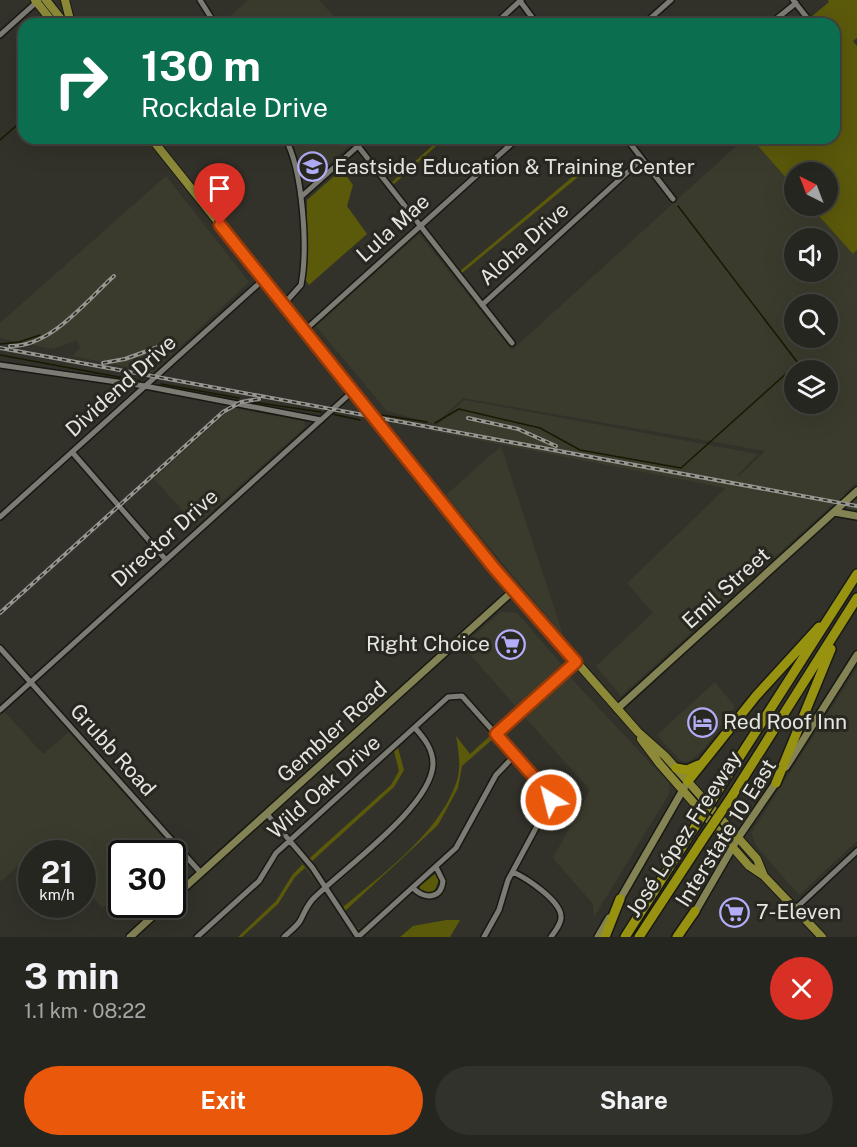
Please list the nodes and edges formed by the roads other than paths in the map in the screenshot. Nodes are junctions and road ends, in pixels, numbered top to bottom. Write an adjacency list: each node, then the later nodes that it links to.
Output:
1 (46, 0): 11 (main road)
2 (65, 0): 12 (main road)
3 (200, 0): 13 (street)
4 (671, 0): 16 (street)
5 (37, 1): 9 (street); 10 (main road)
6 (520, 1): 14 (street); 15 (street)
7 (795, 2): 17 (street); 18 (street)
8 (18, 18): 19 (street)
9 (18, 18)
10 (50, 18)
11 (60, 18)
12 (70, 18)
13 (211, 18)
14 (502, 18)
15 (533, 18)
16 (651, 18)
17 (777, 18)
18 (807, 18)
19 (0, 35)
20 (156, 144): 30 (main road)
21 (288, 144): 27 (street)
22 (360, 144): 25 (street)
23 (511, 144): 29 (street, Lula Mae)
24 (632, 144): 26 (street)
25 (358, 146): 27 (street); 29 (street)
26 (642, 159): 28 (street); 32 (street, Aloha Drive)
27 (302, 196): 31 (street)
28 (673, 199)
29 (421, 225): 32 (street); 33 (street, Lula Mae)
30 (264, 279): 31 (main road); 36 (street, Dividend Drive)
31 (284, 304): 33 (main road)
32 (482, 304): 34 (street)
33 (304, 331): 37 (main road)
34 (512, 342)
35 (0, 365): 36 (street)
36 (145, 386): 38 (street); 39 (street, Dividend Drive)
37 (353, 391): 38 (street, Director Drive); 47 (main road)
38 (321, 420): 45 (street, Director Drive)
39 (72, 452): 44 (street, Dividend Drive); 45 (street)
40 (857, 491): 41 (main road, Emil Street)
41 (848, 499): 42 (main road, Emil Street); 43 (main road)
42 (834, 512): 43 (main road); 55 (main road, Emil Street)
43 (854, 516)
44 (0, 517)
45 (166, 560): 54 (street, Director Drive)
46 (857, 574): 49 (highway, José López Freeway)
47 (514, 590): 53 (main road); 66 (main road, Gembler Road)
48 (857, 598): 50 (highway, José López Freeway)
49 (835, 610): 61 (highway); 90 (highway, José López Freeway, bridge)
50 (844, 619): 64 (highway); 91 (highway, José López Freeway, bridge)
51 (0, 648): 54 (street, Grubb Road)
52 (857, 655): 64 (main road, Interstate 10 East)
53 (576, 662): 55 (main road); 59 (street)
54 (30, 682): 56 (street, Director Drive); 73 (street, Grubb Road)
55 (617, 709): 58 (main road)
56 (0, 710)
57 (415, 728): 59 (street, Wild Oak Drive); 68 (street, Wild Oak Drive); 76 (street)
58 (638, 732): 62 (main road); 65 (main road)
59 (496, 734): 60 (street)
60 (515, 755): 71 (street); 72 (street)
61 (702, 762): 62 (highway); 63 (highway)
62 (676, 768): 63 (main road)
63 (688, 781): 65 (main road); 67 (main road)
64 (776, 783): 67 (main road, Interstate 10 East)
65 (681, 790): 69 (main road); 78 (main road)
66 (267, 814): 68 (street); 73 (main road, Gembler Road)
67 (738, 838): 69 (main road, Interstate 10 East); 74 (main road)
68 (290, 840): 76 (street); 83 (street, Wild Oak Drive)
69 (732, 848): 74 (main road); 80 (main road, Interstate 10 East)
70 (857, 851): 79 (street)
71 (436, 867): 77 (street); 77 (street)
72 (513, 872): 86 (street); 87 (street)
73 (201, 873): 75 (main road, Gembler Road)
74 (764, 876): 79 (main road)
75 (186, 886)
76 (325, 887): 84 (street); 85 (street)
77 (413, 888): 85 (street)
78 (620, 899): 88 (main road); 89 (highway)
79 (795, 909): 93 (main road)
80 (696, 911): 92 (highway)
81 (151, 918): 82 (main road)
82 (130, 937)
83 (197, 937)
84 (284, 937)
85 (358, 937)
86 (484, 937)
87 (551, 937)
88 (598, 937)
89 (606, 937)
90 (625, 937)
91 (639, 937)
92 (679, 937)
93 (822, 937)

